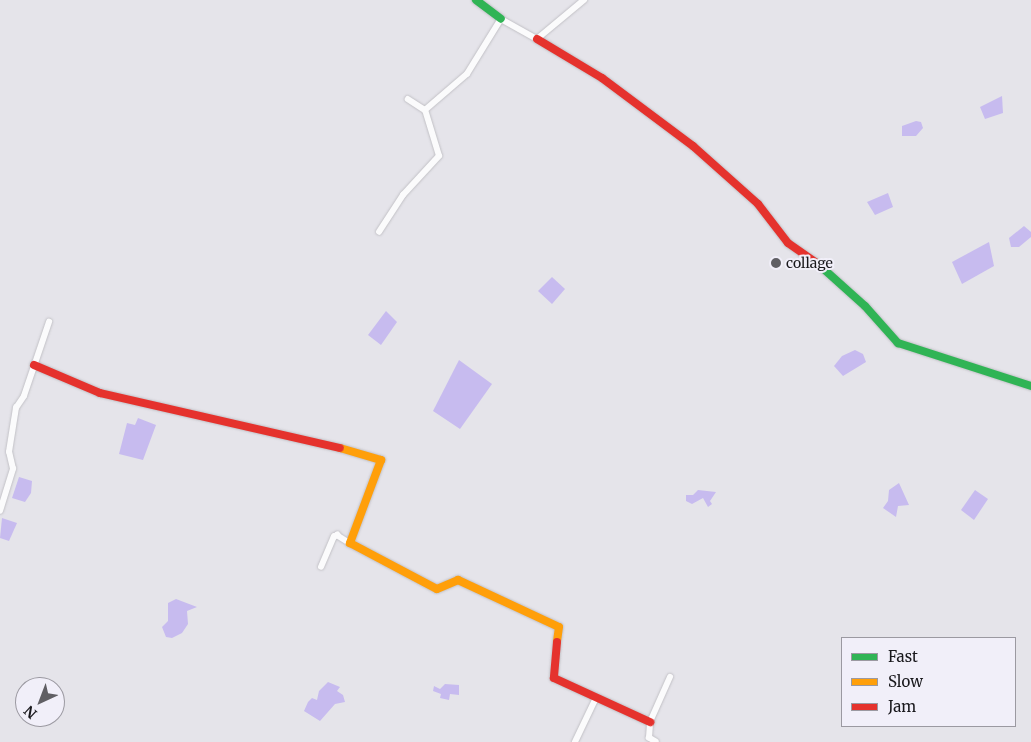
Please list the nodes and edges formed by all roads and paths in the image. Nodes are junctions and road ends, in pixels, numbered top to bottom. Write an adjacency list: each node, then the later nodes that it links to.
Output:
1 (476, 0): 3 (street)
2 (584, 0): 4 (street)
3 (501, 19): 4 (street); 6 (street)
4 (537, 39): 10 (street)
5 (408, 99): 6 (street)
6 (425, 110): 7 (street)
7 (379, 232)
8 (49, 322): 9 (street)
9 (34, 365): 11 (street); 12 (street)
10 (1031, 386)
11 (0, 511)
12 (350, 543): 13 (street); 15 (street)
13 (321, 567)
14 (670, 677): 16 (street)
15 (596, 698): 16 (street); 17 (street)
16 (650, 722): 18 (street)
17 (575, 742)
18 (656, 742)

